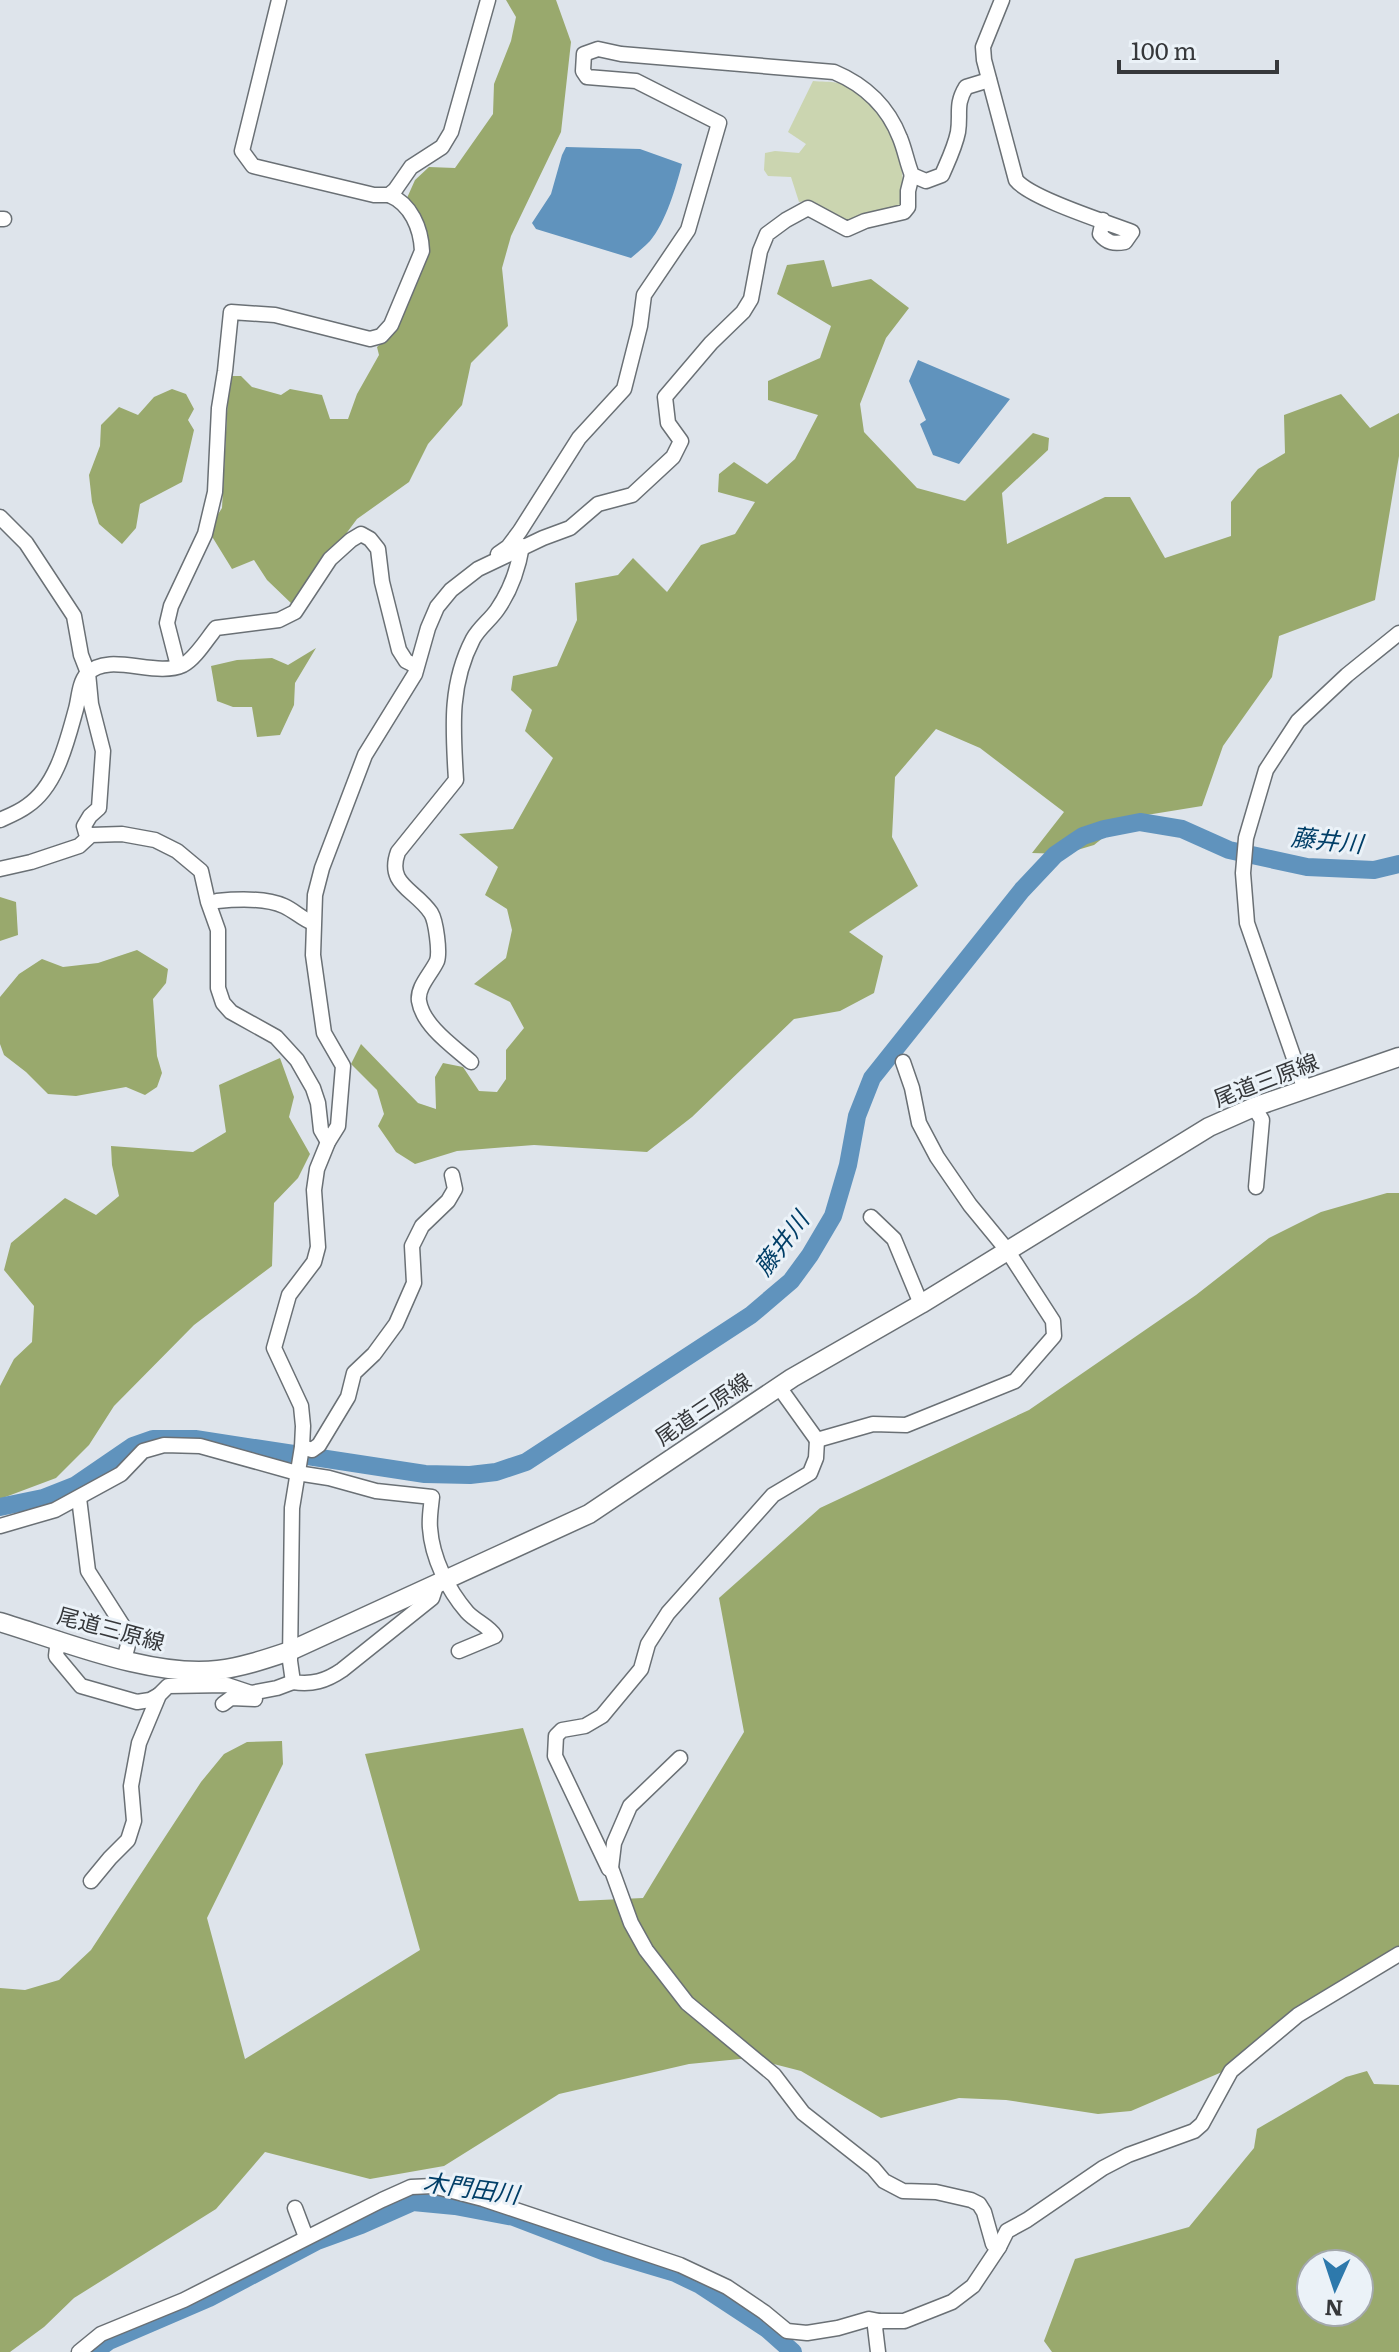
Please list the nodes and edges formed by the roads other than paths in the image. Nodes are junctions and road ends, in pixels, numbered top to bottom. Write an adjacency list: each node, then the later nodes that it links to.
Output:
1 (279, 0): 6 (street)
2 (488, 0): 6 (street)
3 (1002, 0): 4 (street)
4 (989, 80): 5 (street); 7 (street)
5 (912, 175): 9 (street); 10 (street)
6 (389, 195): 13 (street)
7 (1103, 220)
8 (0, 517): 15 (street)
9 (520, 531): 10 (street); 11 (street)
10 (521, 550): 11 (street); 24 (street)
11 (488, 565): 14 (street)
12 (1399, 633): 26 (street)
13 (178, 666): 14 (street); 15 (street)
14 (416, 666): 21 (street)
15 (88, 673): 16 (street); 17 (street)
16 (0, 820)
17 (91, 835): 18 (street); 19 (street)
18 (0, 869)
19 (201, 871): 20 (street); 22 (street)
20 (217, 901): 21 (street); 22 (street)
21 (313, 923): 28 (street)
22 (218, 930): 28 (street)
23 (1399, 1057): 26 (main road, 尾道三原線)
24 (471, 1062)
25 (903, 1062): 32 (street)
26 (1305, 1090): 27 (main road, 尾道三原線)
27 (1254, 1107): 30 (street); 32 (main road, 尾道三原線)
28 (328, 1142): 36 (street)
29 (452, 1175): 36 (street)
30 (1256, 1187)
31 (871, 1217): 33 (street)
32 (1007, 1250): 33 (main road, 尾道三原線); 35 (street)
33 (921, 1304): 34 (main road, 尾道三原線)
34 (779, 1387): 35 (street); 40 (main road, 尾道三原線)
35 (817, 1440): 50 (street)
36 (302, 1447): 37 (street)
37 (297, 1473): 38 (street); 40 (street); 43 (street)
38 (79, 1498): 39 (street); 45 (street)
39 (0, 1526)
40 (441, 1583): 43 (main road, 尾道三原線); 44 (street); 46 (street)
41 (0, 1622): 42 (main road, 尾道三原線)
42 (58, 1639): 45 (main road, 尾道三原線); 47 (street)
43 (290, 1651): 45 (main road, 尾道三原線); 46 (street)
44 (459, 1651)
45 (124, 1660)
46 (293, 1682): 47 (street); 48 (street)
47 (159, 1695): 51 (street)
48 (223, 1704)
49 (680, 1758): 50 (street)
50 (611, 1868): 55 (street)
51 (91, 1881)
52 (1399, 1954): 55 (street)
53 (295, 2208): 54 (street)
54 (306, 2237): 56 (street); 57 (street)
55 (999, 2247): 56 (street)
56 (879, 2321): 58 (street)
57 (79, 2352)
58 (878, 2352)

